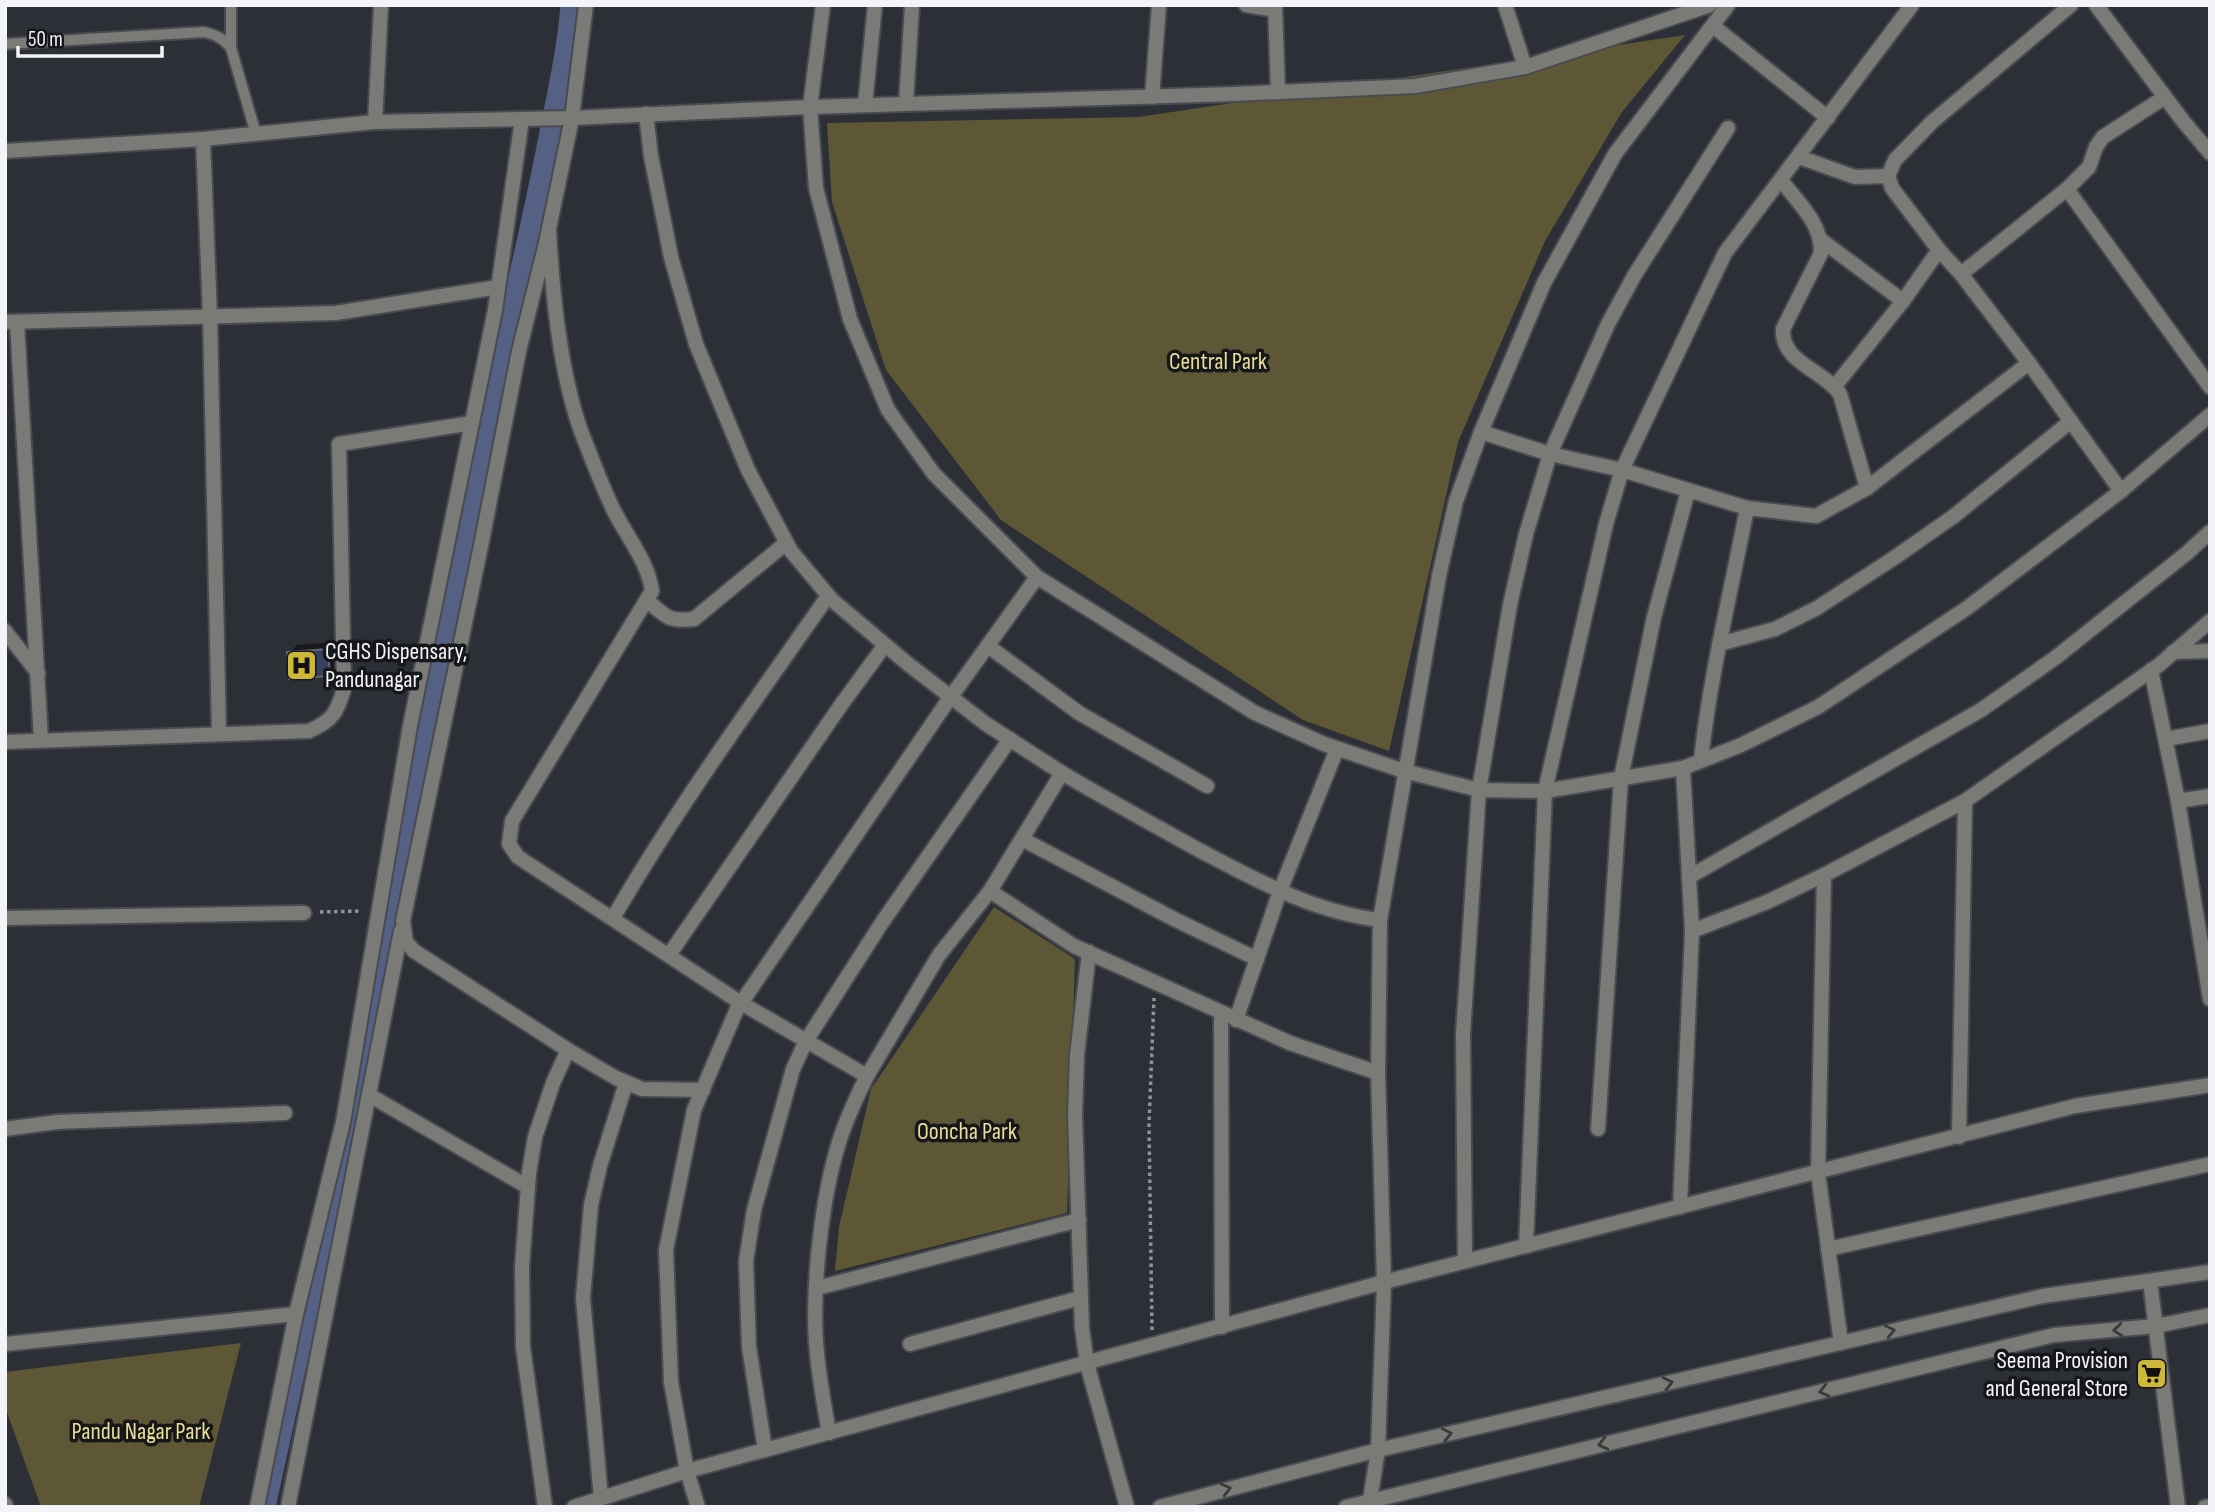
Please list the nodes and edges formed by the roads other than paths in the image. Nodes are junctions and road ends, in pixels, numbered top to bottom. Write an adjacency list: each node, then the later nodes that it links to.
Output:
1 (230, 5): 18 (lane)
2 (381, 5): 30 (street)
3 (586, 5): 27 (street)
4 (823, 5): 25 (street)
5 (875, 5): 24 (street)
6 (912, 5): 23 (street)
7 (1159, 5): 21 (street)
8 (1246, 5): 15 (street)
9 (1505, 5): 19 (street)
10 (1710, 5): 19 (street)
11 (1728, 5): 16 (street)
12 (1912, 5): 28 (street)
13 (2071, 5): 37 (street)
14 (2096, 5): 22 (street)
15 (1275, 8): 20 (street)
16 (1713, 26): 28 (street); 54 (street)
17 (5, 44): 18 (lane)
18 (231, 48): 32 (lane)
19 (1525, 68): 20 (street)
20 (1278, 92): 21 (street)
21 (1152, 97): 23 (street)
22 (2165, 97): 35 (street); 39 (street)
23 (906, 104): 24 (street)
24 (865, 105): 25 (street)
25 (810, 107): 26 (street); 63 (street)
26 (646, 114): 27 (street); 62 (street)
27 (568, 118): 29 (street); 40 (street)
28 (1828, 118): 36 (street)
29 (522, 119): 30 (street); 44 (street)
30 (375, 122): 32 (street)
31 (1728, 128): 55 (street)
32 (257, 134): 33 (street)
33 (204, 139): 34 (street); 46 (street)
34 (5, 150)
35 (2210, 153)
36 (1799, 157): 37 (street); 38 (street)
37 (1888, 176): 42 (street)
38 (1781, 180): 41 (street); 56 (street)
39 (2067, 189): 43 (street); 50 (street)
40 (549, 228): 65 (street); 103 (street)
41 (1821, 240): 45 (street); 49 (street)
42 (1939, 250): 43 (street); 45 (street)
43 (1961, 274): 48 (street)
44 (498, 287): 46 (street); 53 (street)
45 (1903, 301): 49 (street)
46 (210, 316): 47 (street); 77 (street)
47 (11, 322): 74 (street)
48 (2029, 363): 52 (street); 57 (street)
49 (1835, 386): 57 (street)
50 (2210, 387)
51 (2210, 415): 59 (street)
52 (2071, 421): 59 (street); 69 (street)
53 (472, 423): 77 (street); 138 (street)
54 (1481, 432): 55 (street); 85 (street)
55 (1550, 454): 56 (street); 89 (street)
56 (1622, 470): 58 (street); 90 (street)
57 (1867, 488): 60 (street)
58 (1688, 491): 60 (street); 87 (street)
59 (2121, 491): 83 (street)
60 (1747, 508): 69 (street)
61 (2210, 532): 96 (street)
62 (786, 543): 64 (street); 65 (street)
63 (1037, 577): 70 (street); 82 (street)
64 (828, 596): 68 (street); 101 (street)
65 (648, 601): 101 (street)
66 (2210, 621): 72 (street)
67 (5, 631): 74 (street)
68 (885, 645): 75 (street); 107 (street)
69 (1719, 645): 83 (street)
70 (988, 646): 75 (street); 88 (street)
71 (2210, 651): 72 (street)
72 (2173, 652): 73 (street)
73 (2151, 670): 79 (street); 92 (street)
74 (38, 673): 80 (street)
75 (951, 697): 78 (street); 110 (street)
76 (2210, 730): 79 (street)
77 (219, 734): 80 (street)
78 (1010, 739): 86 (street); 113 (street)
79 (2166, 739): 93 (street)
80 (41, 740): 81 (street)
81 (5, 741)
82 (1337, 749): 85 (street); 98 (street)
83 (1702, 760): 84 (street)
84 (1683, 768): 87 (street); 96 (street)
85 (1404, 771): 89 (street); 102 (street)
86 (1062, 773): 94 (street); 98 (street)
87 (1621, 778): 90 (street); 123 (street)
88 (1207, 786)
89 (1479, 790): 90 (street); 132 (street)
90 (1545, 790): 130 (street)
91 (2210, 796): 93 (street)
92 (1965, 801): 95 (street); 124 (street)
93 (2178, 801): 105 (street)
94 (1022, 839): 97 (street); 108 (street)
95 (1824, 875): 104 (street); 126 (street)
96 (1689, 877): 104 (street)
97 (990, 891): 106 (street); 116 (street)
98 (1280, 891): 102 (street); 108 (street)
99 (304, 913): 100 (street)
100 (5, 918)
101 (613, 918): 107 (street)
102 (1380, 920): 115 (street)
103 (403, 921): 114 (street); 120 (street)
104 (1692, 931): 128 (street)
105 (2206, 940): 109 (street)
106 (1089, 952): 111 (street); 129 (street)
107 (669, 955): 110 (street)
108 (1257, 959): 112 (street)
109 (2210, 999)
110 (741, 1003): 113 (street); 119 (street)
111 (1221, 1013): 112 (street); 141 (street)
112 (1236, 1020): 115 (street)
113 (806, 1041): 116 (street); 147 (street)
114 (568, 1050): 117 (street); 127 (street)
115 (1378, 1073): 135 (street)
116 (867, 1076): 136 (street)
117 (626, 1083): 119 (street); 150 (street)
118 (2210, 1085): 124 (street)
119 (703, 1090): 149 (street)
120 (369, 1095): 127 (street); 153 (street)
121 (285, 1113): 122 (street)
122 (5, 1129)
123 (1598, 1129)
124 (1959, 1137): 126 (street)
125 (2210, 1164): 131 (street)
126 (1818, 1173): 128 (street); 131 (street)
127 (528, 1187): 154 (street)
128 (1680, 1208): 130 (street)
129 (1080, 1220): 136 (street); 137 (street)
130 (1526, 1246): 132 (street)
131 (1828, 1249): 142 (street)
132 (1465, 1261): 135 (street)
133 (2210, 1272): 134 (street)
134 (2150, 1281): 140 (street); 142 (street, one-way to 134)
135 (1384, 1282): 141 (street); 148 (street)
136 (817, 1288): 146 (street)
137 (1080, 1298): 144 (street); 145 (street)
138 (296, 1314): 143 (street); 152 (street)
139 (2210, 1315): 140 (street)
140 (2156, 1326): 151 (street, one-way to 151); 160 (street)
141 (1222, 1327): 145 (street)
142 (1841, 1343): 148 (street, one-way to 142)
143 (5, 1344)
144 (910, 1344)
145 (1087, 1364): 146 (street); 157 (street)
146 (829, 1433): 147 (street)
147 (765, 1450): 149 (street)
148 (1378, 1450): 151 (street); 158 (street, one-way to 148)
149 (687, 1471): 150 (street); 156 (street)
150 (601, 1498): 155 (street)
151 (1370, 1503): 159 (street)
152 (257, 1507)
153 (288, 1507)
154 (545, 1507)
155 (574, 1507)
156 (698, 1507)
157 (1127, 1507)
158 (1160, 1507)
159 (1346, 1507)
160 (2178, 1507)

